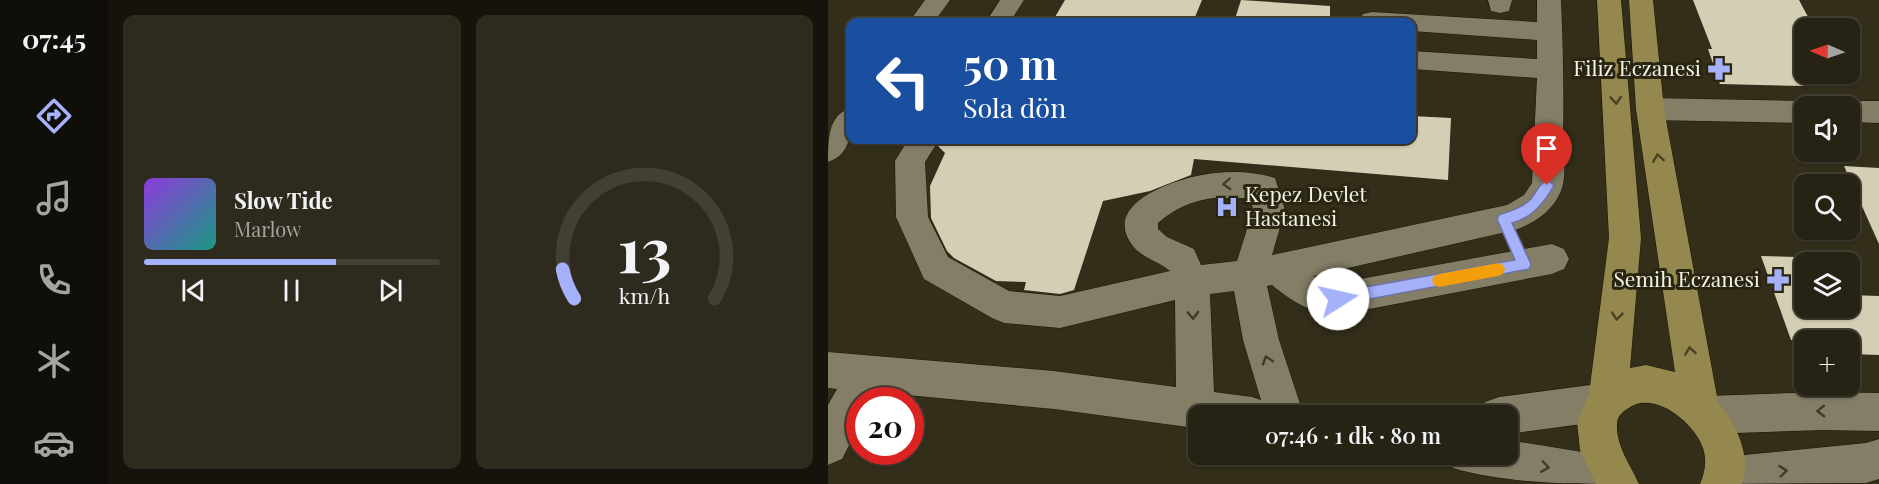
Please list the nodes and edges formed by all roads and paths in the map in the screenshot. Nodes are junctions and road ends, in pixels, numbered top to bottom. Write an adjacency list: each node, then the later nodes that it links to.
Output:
1 (938, 0): 6 (street)
2 (1012, 0): 7 (street)
3 (1549, 0): 9 (street)
4 (1609, 0): 24 (main road, one-way to 24)
5 (1641, 0): 12 (main road)
6 (924, 18)
7 (1001, 18)
8 (1416, 23): 9 (street)
9 (1550, 32): 11 (street)
10 (1416, 60): 11 (street)
11 (1551, 69): 19 (street)
12 (1650, 110): 13 (street); 28 (main road, one-way to 12)
13 (1794, 111)
14 (1860, 112): 15 (street)
15 (1879, 112)
16 (846, 125): 18 (street)
17 (921, 144): 21 (street)
18 (828, 150)
19 (1504, 219): 20 (street); 20 (street)
20 (1264, 271): 21 (street); 21 (street, one-way to 21); 26 (street, one-way to 20)
21 (1192, 281): 25 (street, one-way to 25)
22 (828, 370): 23 (street)
23 (865, 375): 27 (street); 31 (street)
24 (1606, 400): 28 (main road); 30 (street); 35 (main road)
25 (1195, 405)
26 (1282, 405)
27 (1188, 409)
28 (1703, 412): 29 (street, one-way to 28); 34 (main road)
29 (1879, 412)
30 (1518, 413)
31 (828, 445)
32 (1879, 459): 34 (street, one-way to 32)
33 (1518, 464): 35 (street, one-way to 35)
34 (1723, 481)
35 (1617, 482)

